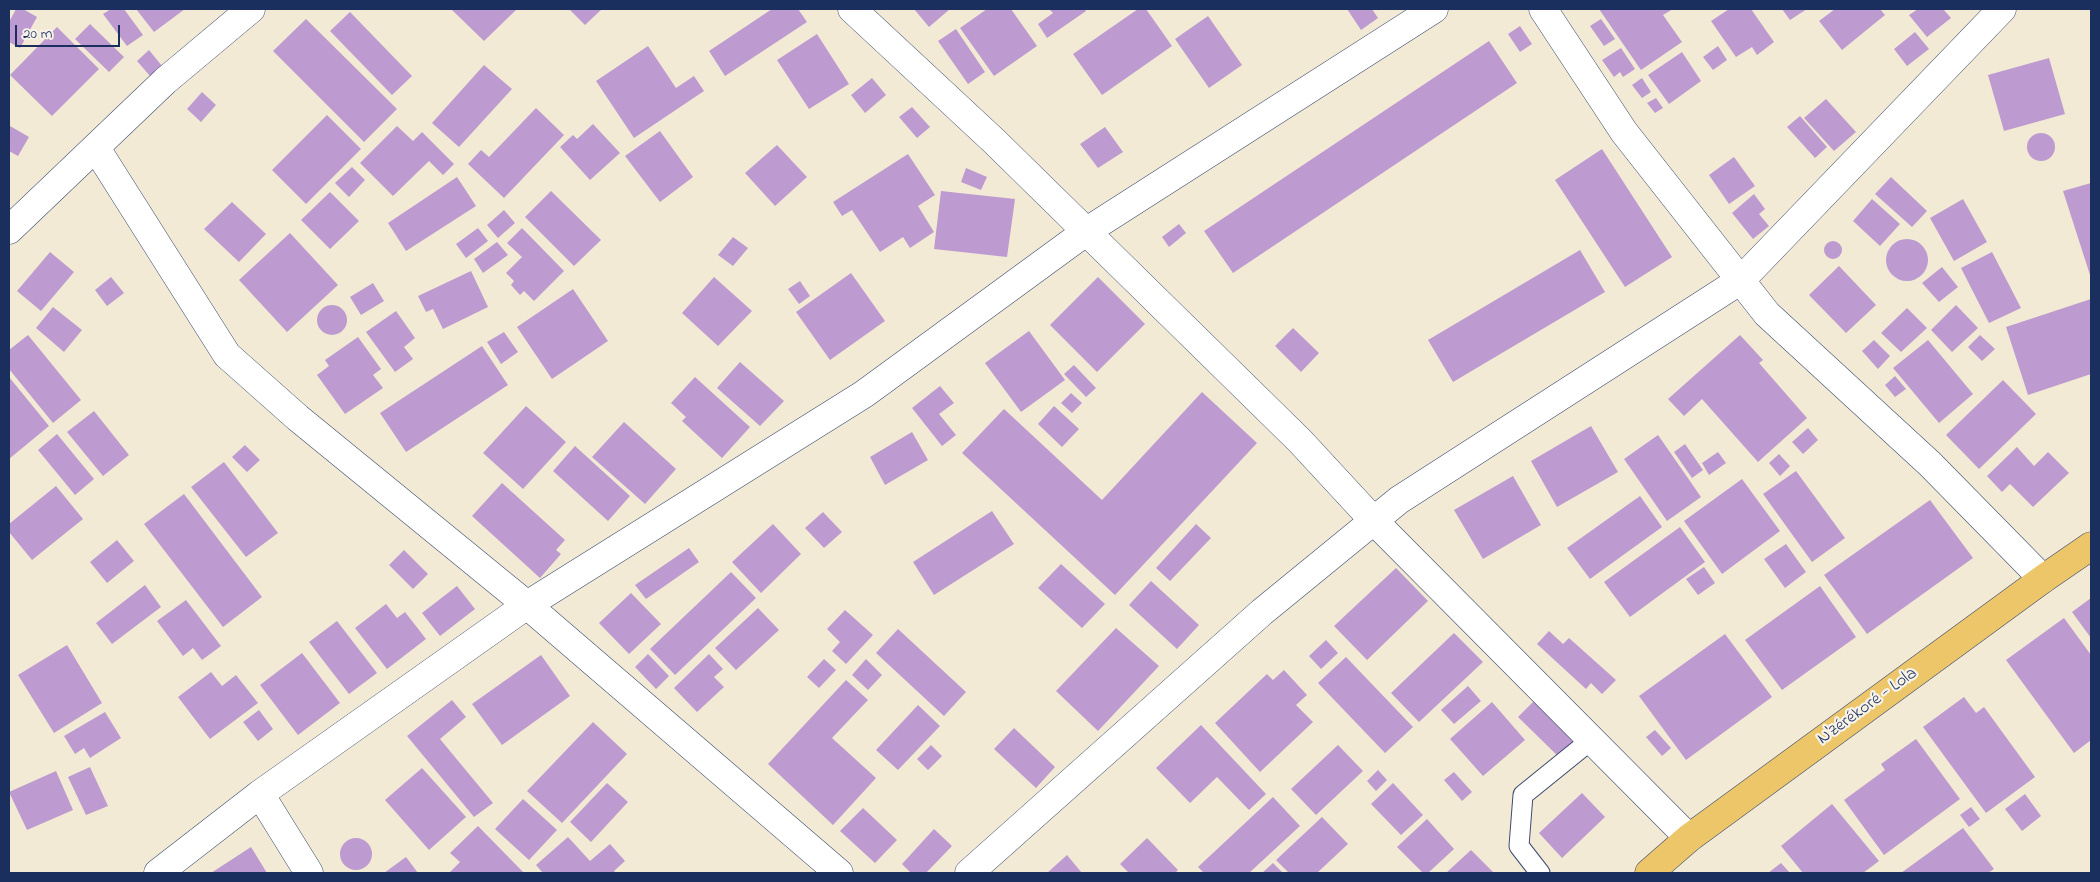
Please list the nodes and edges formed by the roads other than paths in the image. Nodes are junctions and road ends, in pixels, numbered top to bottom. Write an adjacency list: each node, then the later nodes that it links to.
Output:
1 (251, 9): 6 (street)
2 (852, 9): 8 (street)
3 (1434, 9): 8 (street)
4 (1543, 9): 9 (street)
5 (2002, 9): 9 (street)
6 (96, 148): 7 (street); 13 (street)
7 (9, 230)
8 (1087, 231): 10 (street); 13 (street)
9 (1741, 280): 10 (street); 12 (street)
10 (1374, 521): 14 (street); 21 (street)
11 (2091, 546): 12 (highway, N'zérékoré - Lola)
12 (2043, 579): 16 (highway, N'zérékoré - Lola)
13 (527, 605): 15 (street); 20 (street)
14 (1591, 740): 16 (street); 22 (lane)
15 (260, 794): 18 (street); 19 (street)
16 (1689, 838): 17 (highway, N'zérékoré - Lola)
17 (1655, 871)
18 (158, 873)
19 (309, 873)
20 (839, 873)
21 (969, 873)
22 (1540, 873)

